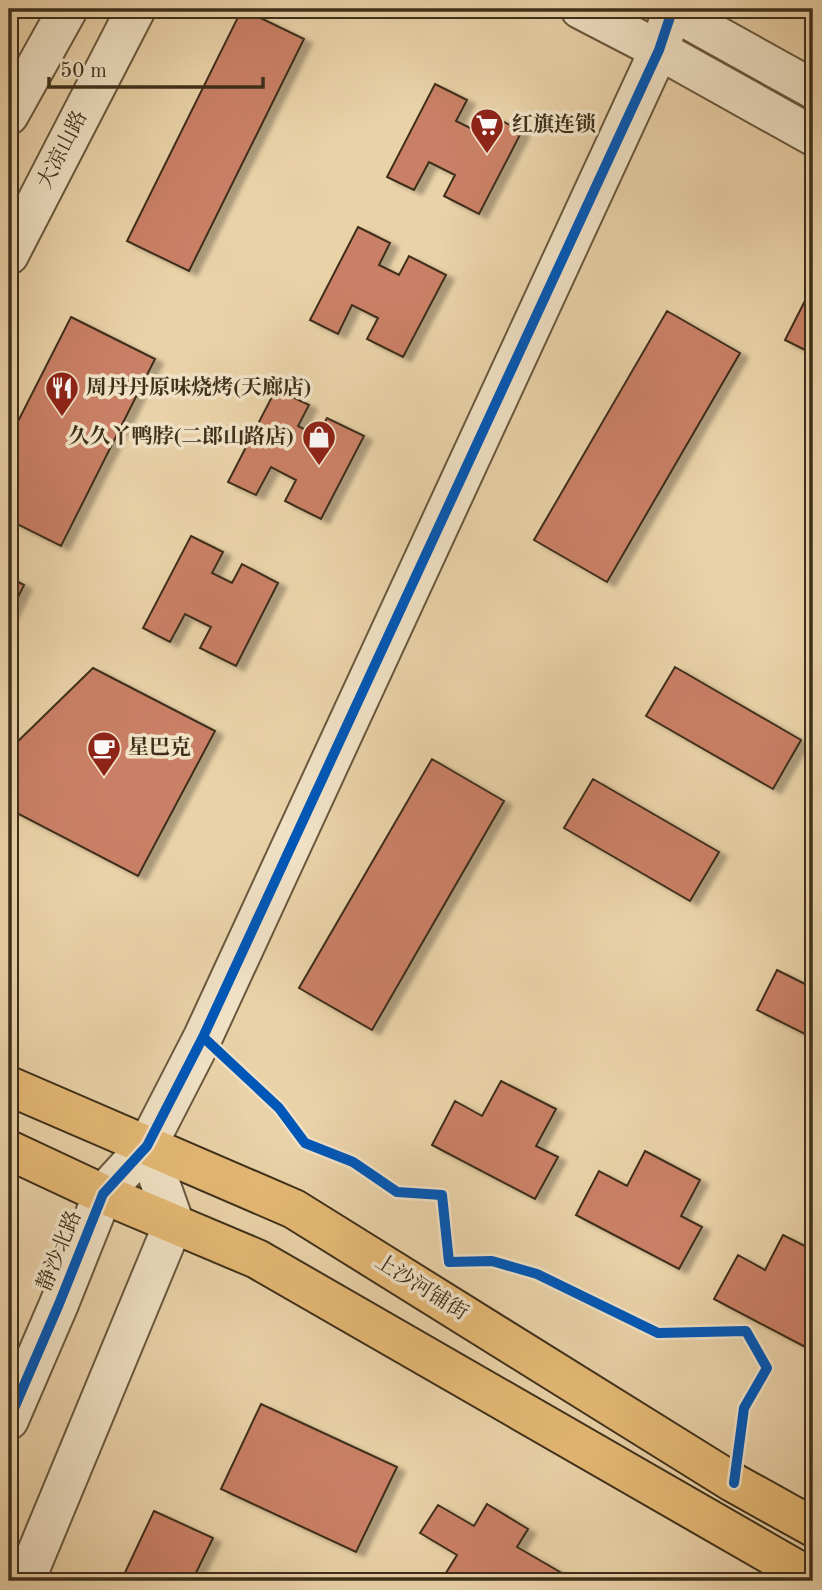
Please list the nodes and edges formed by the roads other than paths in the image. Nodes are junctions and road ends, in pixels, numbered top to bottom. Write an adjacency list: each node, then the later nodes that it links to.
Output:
1 (68, 9): 7 (street)
2 (136, 9): 9 (street, 大凉山路)
3 (580, 9): 5 (street)
4 (670, 10): 5 (street, 静沙北路); 6 (street)
5 (659, 50): 8 (street); 11 (street, 静沙北路)
6 (813, 89)
7 (9, 115)
8 (813, 136)
9 (9, 255)
10 (9, 1086): 11 (main road, 上沙河铺街)
11 (147, 1146): 13 (street, 静沙北路); 14 (street); 16 (main road, 上沙河铺街)
12 (9, 1150): 13 (main road)
13 (103, 1194): 14 (main road); 15 (street, 静沙北路)
14 (174, 1222): 17 (main road); 18 (street)
15 (9, 1420)
16 (813, 1527)
17 (813, 1579)
18 (25, 1581)

